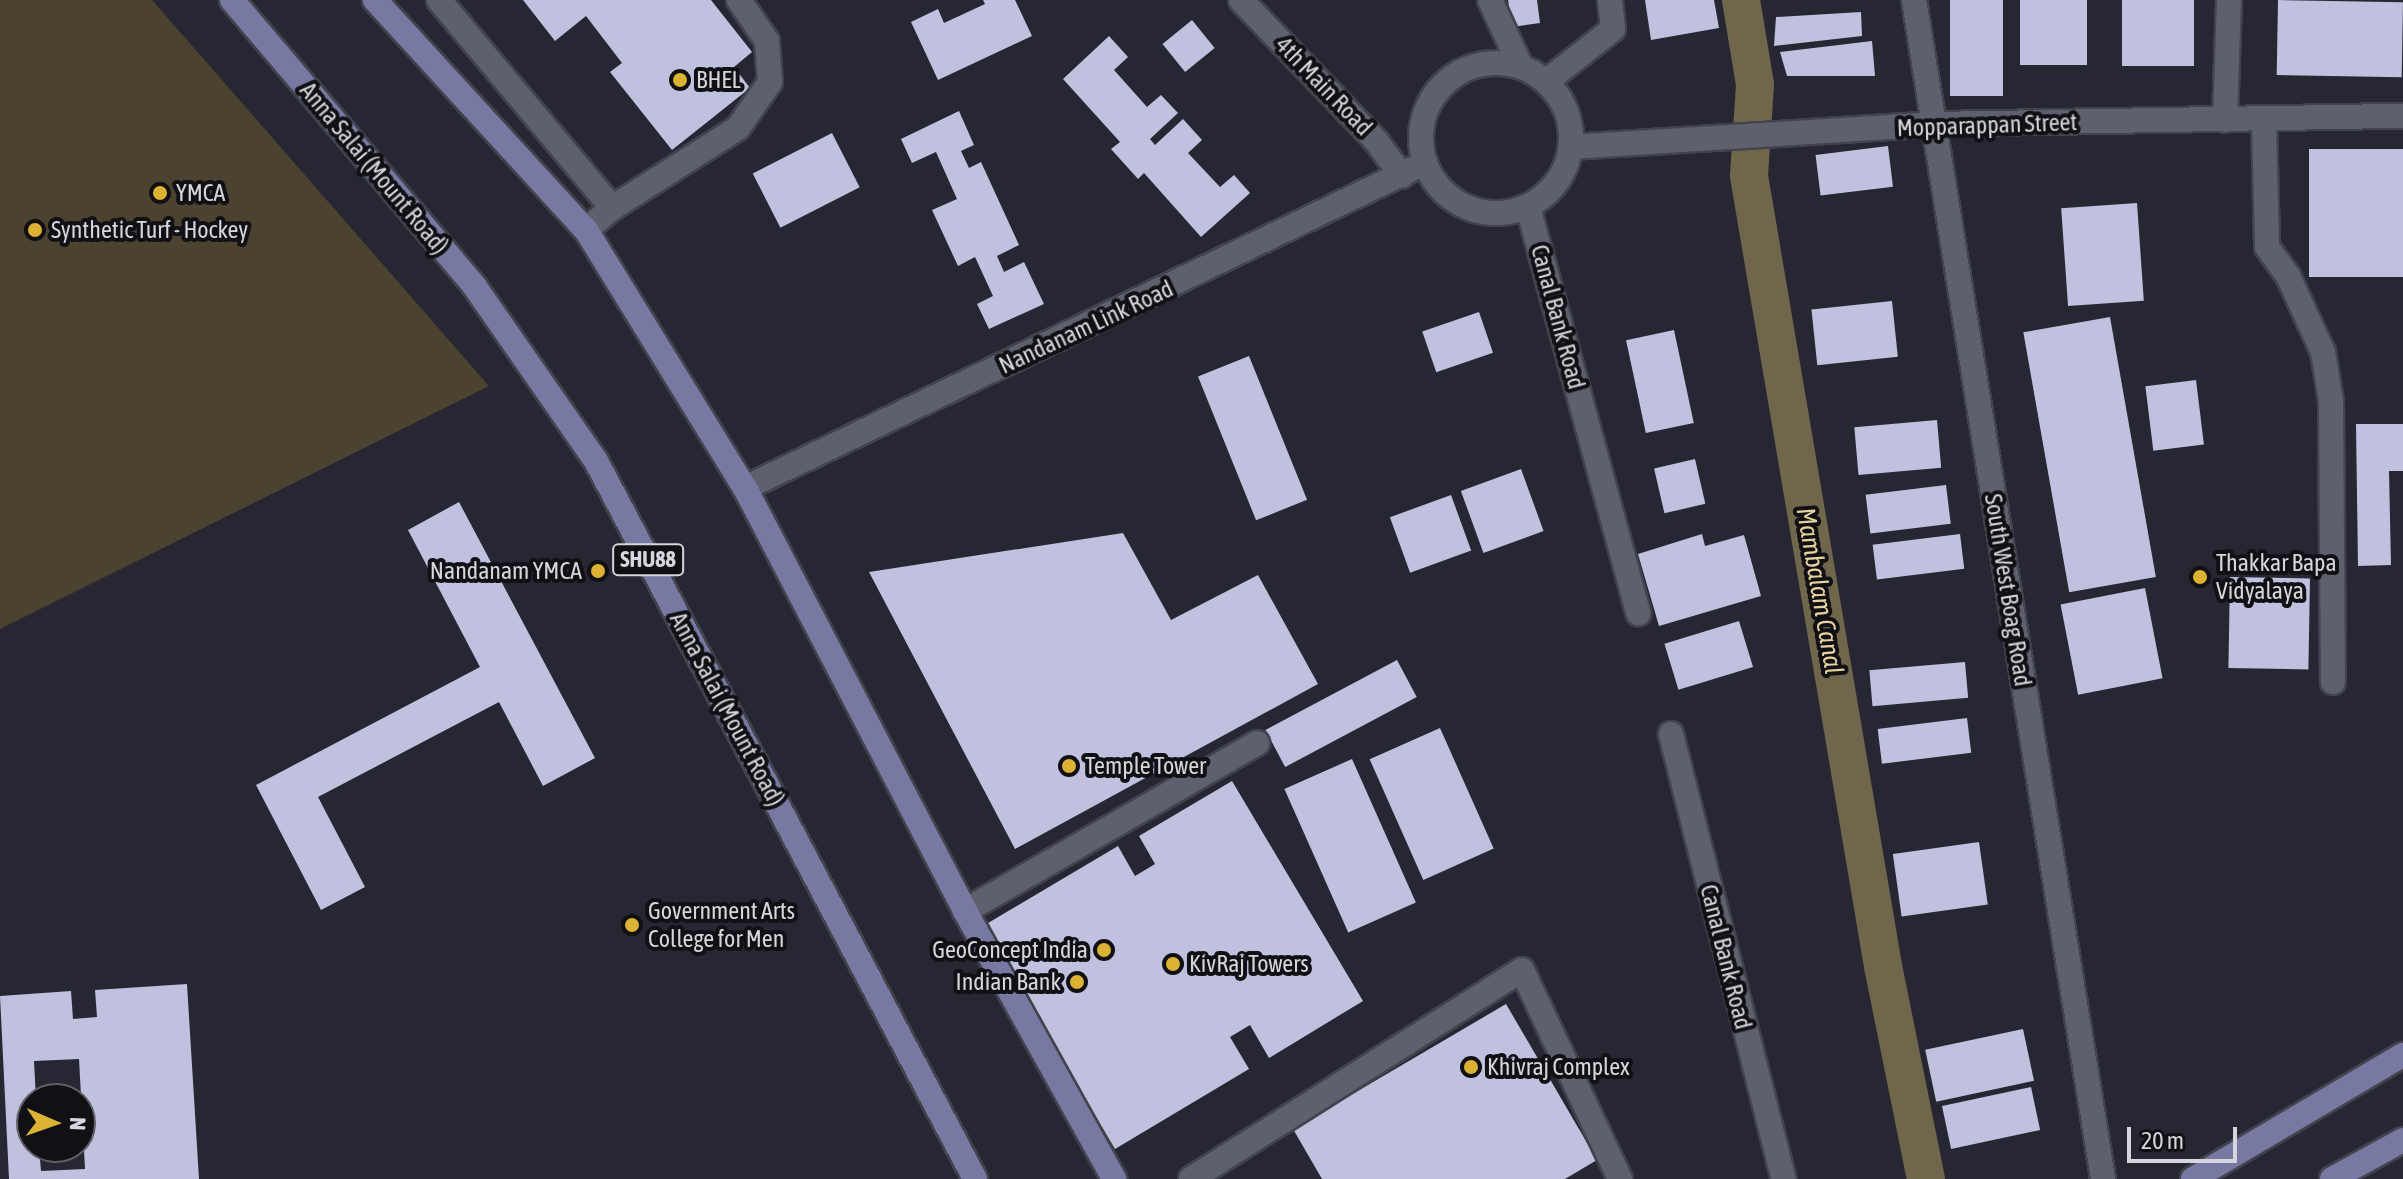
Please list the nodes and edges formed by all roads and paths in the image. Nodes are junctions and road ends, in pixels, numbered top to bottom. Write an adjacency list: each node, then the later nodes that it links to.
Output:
1 (232, 0): 30 (main road, Anna Salai (Mount Road) / SHU88)
2 (375, 0): 21 (main road)
3 (439, 0): 20 (street)
4 (739, 0): 20 (street)
5 (1241, 0): 18 (street, 4th Main Road)
6 (1490, 0): 10 (street)
7 (1610, 0): 11 (street)
8 (1914, 0): 15 (street, South West Boag Road)
9 (2229, 0): 13 (street)
10 (1520, 65): 11 (street); 17 (street)
11 (1547, 81): 16 (street)
12 (2403, 116): 14 (street, Mopparappan Street)
13 (2225, 120): 14 (street, Mopparappan Street); 15 (street, Mopparappan Street)
14 (2264, 121): 24 (street)
15 (1933, 124): 16 (street, Mopparappan Street); 35 (street, South West Boag Road)
16 (1571, 147): 19 (street)
17 (1425, 163): 18 (street, Nandanam Link Road); 19 (street)
18 (1402, 176): 22 (street, Nandanam Link Road)
19 (1528, 207): 23 (street, Canal Bank Road)
20 (612, 208): 21 (street)
21 (586, 230): 22 (main road)
22 (745, 488): 27 (main road)
23 (1638, 613)
24 (2333, 682)
25 (1671, 734): 34 (street, Canal Bank Road)
26 (1257, 743): 27 (street)
27 (965, 911): 31 (main road)
28 (2403, 1055): 36 (main road)
29 (2403, 1140): 37 (main road)
30 (975, 1179)
31 (1114, 1179)
32 (1191, 1179): 33 (street)
33 (1620, 1179)
34 (1784, 1179)
35 (2103, 1179)
36 (2193, 1179)
37 (2332, 1179)

